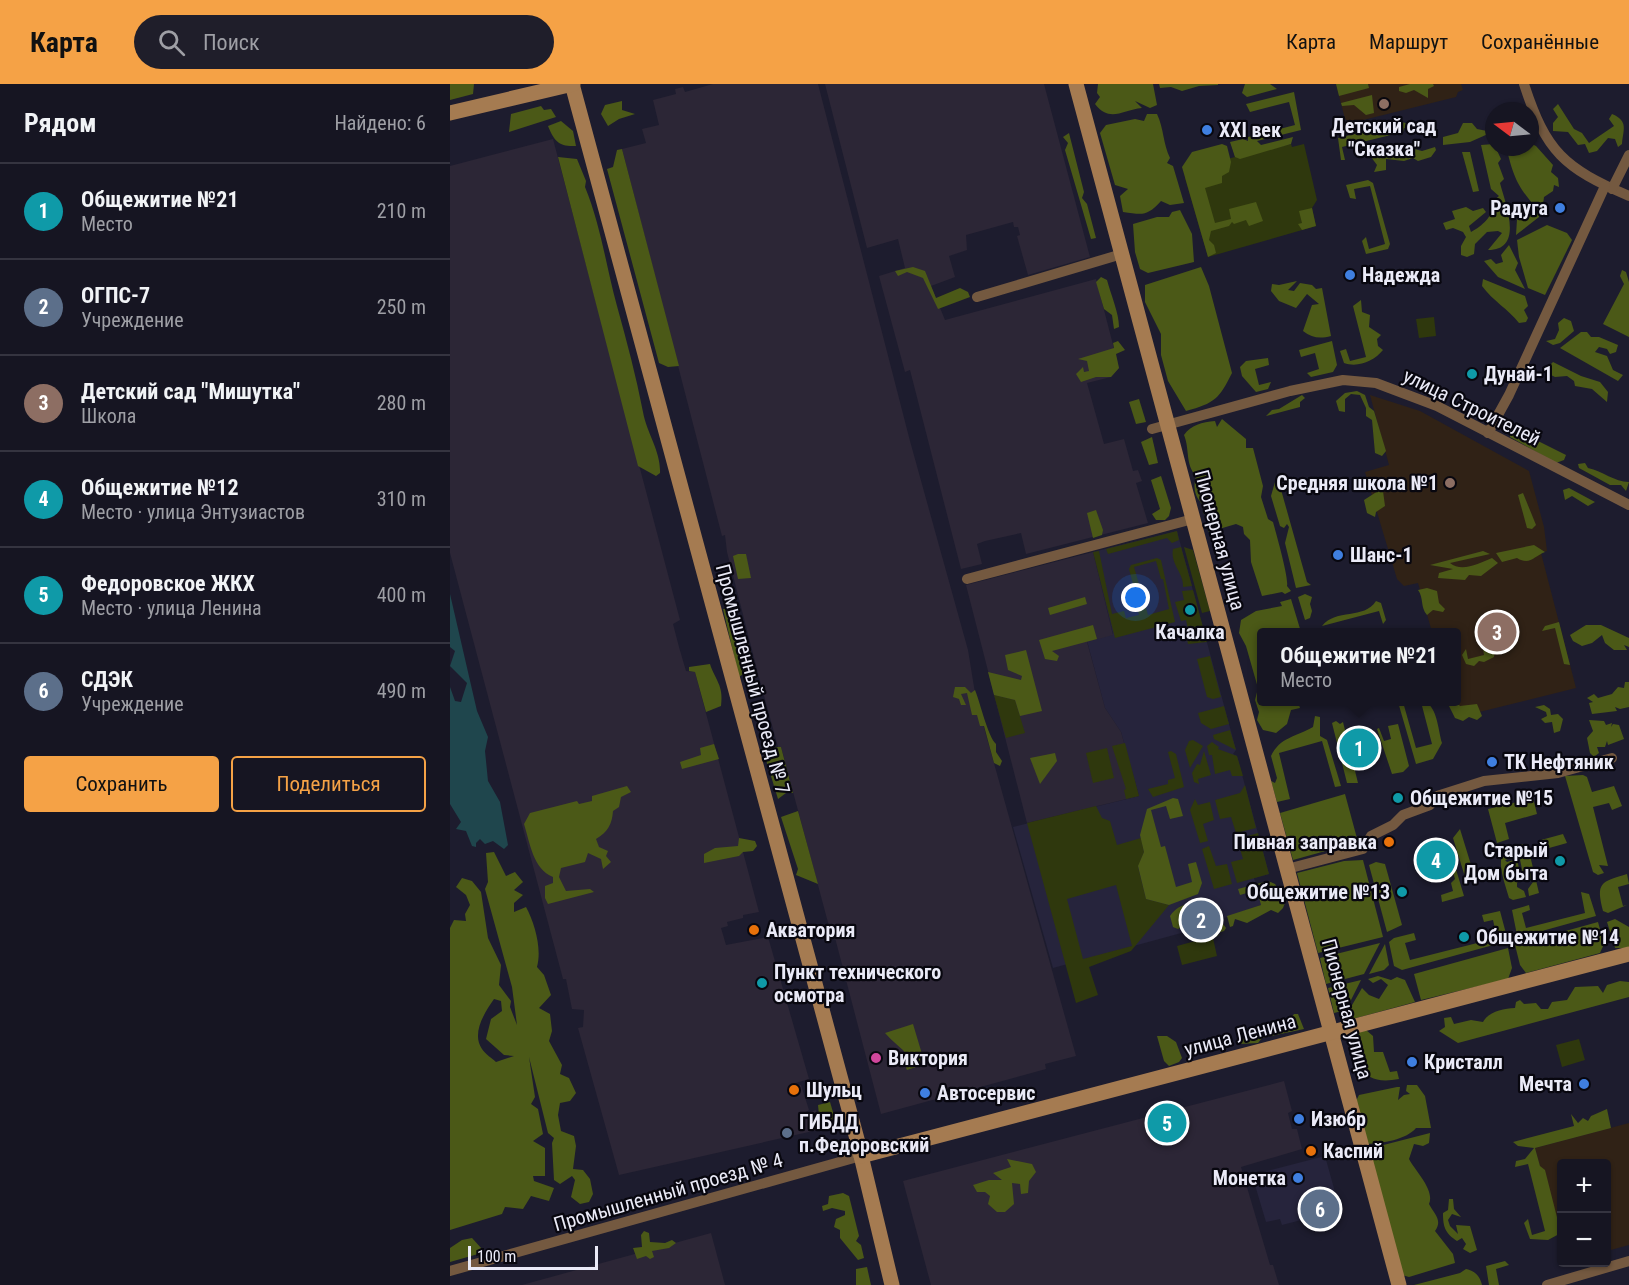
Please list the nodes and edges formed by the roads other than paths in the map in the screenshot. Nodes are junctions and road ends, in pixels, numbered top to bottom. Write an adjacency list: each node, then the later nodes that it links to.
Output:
1 (572, 84): 4 (street); 19 (street, Промышленный проезд № 7)
2 (1076, 84): 8 (street, Пионерная улица)
3 (1524, 84): 6 (street)
4 (450, 113)
5 (1629, 155): 6 (street)
6 (1609, 187): 7 (street); 11 (street)
7 (1629, 196)
8 (1122, 254): 9 (street); 10 (street, Пионерная улица)
9 (977, 297)
10 (1159, 427): 11 (street, улица Строителей); 13 (street, Пионерная улица)
11 (1488, 433): 12 (street, улица Строителей)
12 (1629, 505)
13 (1193, 519): 14 (street); 16 (street, Пионерная улица)
14 (967, 579)
15 (1612, 758): 16 (street)
16 (1287, 869): 18 (street, Пионерная улица)
17 (1629, 954): 18 (street, улица Ленина)
18 (1331, 1033): 19 (street, улица Ленина); 23 (street, Пионерная улица)
19 (861, 1156): 21 (street, Промышленный проезд № 4); 22 (street, Промышленный проезд № 7)
20 (1629, 1261): 24 (street)
21 (450, 1271)
22 (892, 1285)
23 (1399, 1285)
24 (1547, 1285)

